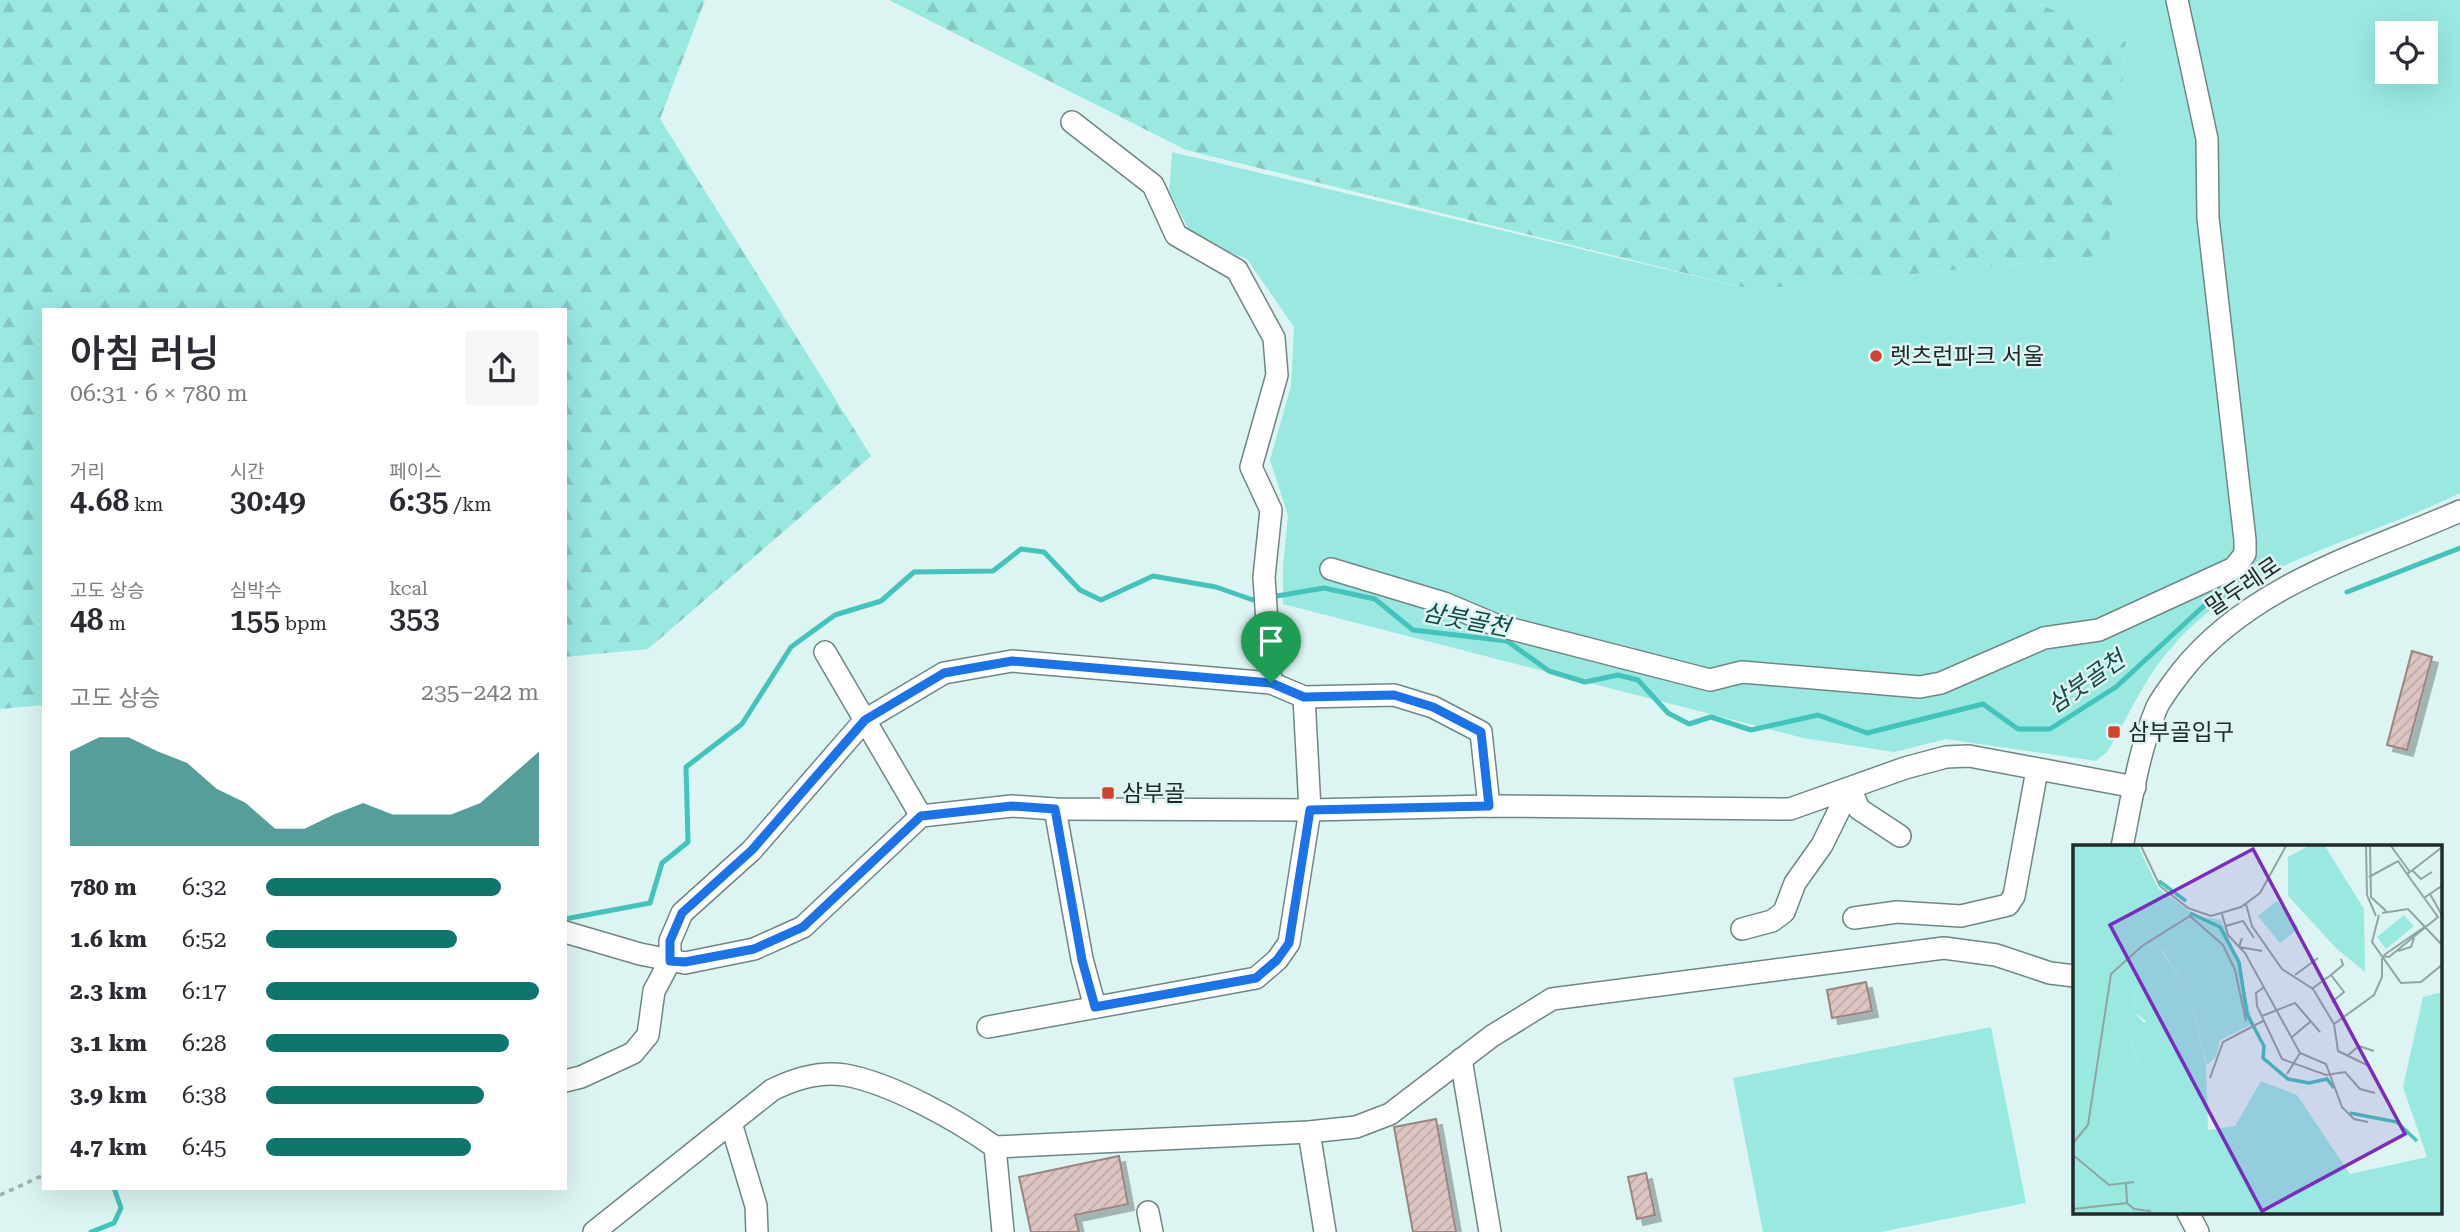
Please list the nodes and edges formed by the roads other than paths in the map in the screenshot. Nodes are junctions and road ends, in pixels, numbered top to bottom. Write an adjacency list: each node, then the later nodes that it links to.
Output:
1 (2177, 0): 4 (street)
2 (1072, 122): 6 (street)
3 (2460, 511): 10 (street, 말두레로)
4 (1331, 569)
5 (825, 652): 8 (street)
6 (1271, 683): 7 (street); 8 (street)
7 (1304, 697): 12 (street); 14 (street)
8 (865, 720): 15 (street); 21 (street)
9 (2037, 770): 10 (street); 11 (street); 18 (street)
10 (2134, 787): 17 (street, 말두레로)
11 (1850, 789): 12 (street); 16 (street); 19 (street)
12 (1489, 806): 14 (street)
13 (1055, 809): 14 (street); 15 (street); 23 (street)
14 (1310, 810): 23 (street)
15 (921, 816): 21 (street)
16 (1900, 836)
17 (2122, 845)
18 (1854, 918)
19 (1742, 929)
20 (567, 933): 21 (street)
21 (670, 961): 26 (street)
22 (2073, 976): 25 (street)
23 (1095, 1007): 24 (street)
24 (988, 1027)
25 (1461, 1059): 28 (street); 35 (street)
26 (567, 1080)
27 (731, 1123): 29 (street); 31 (street); 32 (street)
28 (1308, 1132): 29 (street); 34 (street)
29 (995, 1147): 33 (street)
30 (2189, 1214): 36 (street)
31 (594, 1232)
32 (757, 1232)
33 (1003, 1232)
34 (1325, 1232)
35 (1490, 1232)
36 (2198, 1232)

